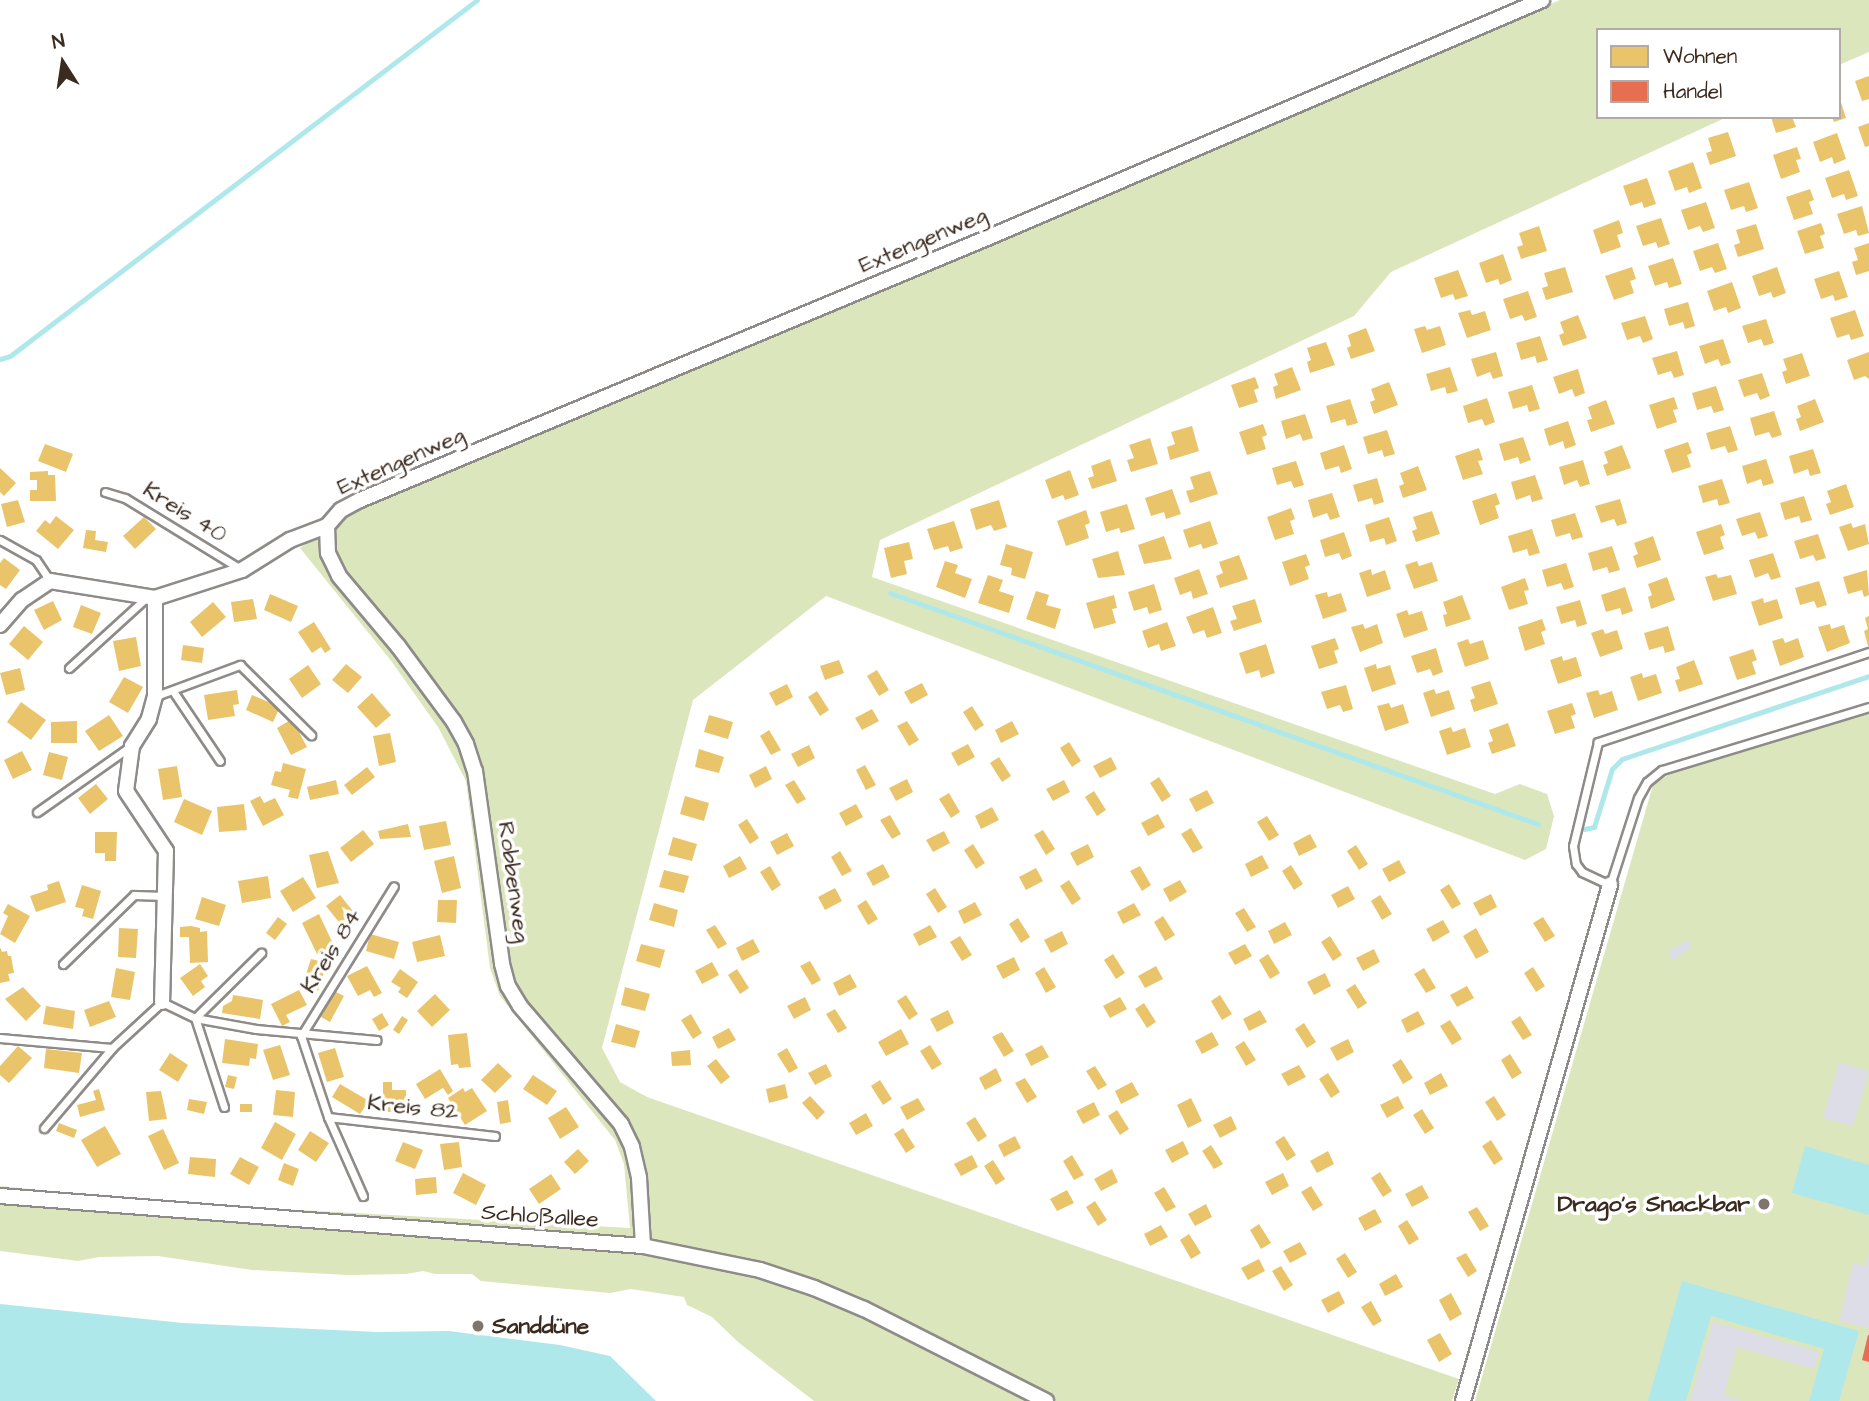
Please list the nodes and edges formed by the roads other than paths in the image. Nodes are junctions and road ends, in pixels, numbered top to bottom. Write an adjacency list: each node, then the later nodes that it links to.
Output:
1 (1542, 0): 3 (street, Extengenweg)
2 (105, 492): 5 (lane, Kreis 40)
3 (327, 526): 5 (street, Extengenweg); 35 (street, Robbenweg)
4 (0, 540): 6 (lane)
5 (242, 570): 7 (street, Extengenweg)
6 (50, 581): 7 (street); 8 (street)
7 (151, 598): 10 (lane); 12 (street)
8 (0, 625)
9 (1869, 652): 18 (lane)
10 (69, 668)
11 (173, 691): 12 (lane); 14 (lane); 16 (lane)
12 (155, 696): 15 (street)
13 (1869, 707): 18 (lane)
14 (311, 735)
15 (132, 746): 17 (lane); 20 (street)
16 (220, 761)
17 (37, 812)
18 (1610, 885): 37 (street)
19 (394, 886): 25 (lane, Kreis 84)
20 (166, 896): 22 (lane); 23 (street)
21 (261, 953): 24 (lane)
22 (63, 964)
23 (162, 1002): 24 (lane); 28 (lane)
24 (195, 1018): 25 (lane); 29 (lane)
25 (301, 1036): 27 (lane); 30 (lane)
26 (0, 1038): 28 (lane)
27 (376, 1041)
28 (112, 1048): 31 (lane)
29 (224, 1107)
30 (328, 1117): 32 (lane, Kreis 82); 34 (lane)
31 (44, 1128)
32 (495, 1136)
33 (0, 1196): 35 (street, Schloßallee)
34 (363, 1196)
35 (643, 1246): 36 (street, Schloßallee)
36 (1046, 1401)
37 (1463, 1401)

